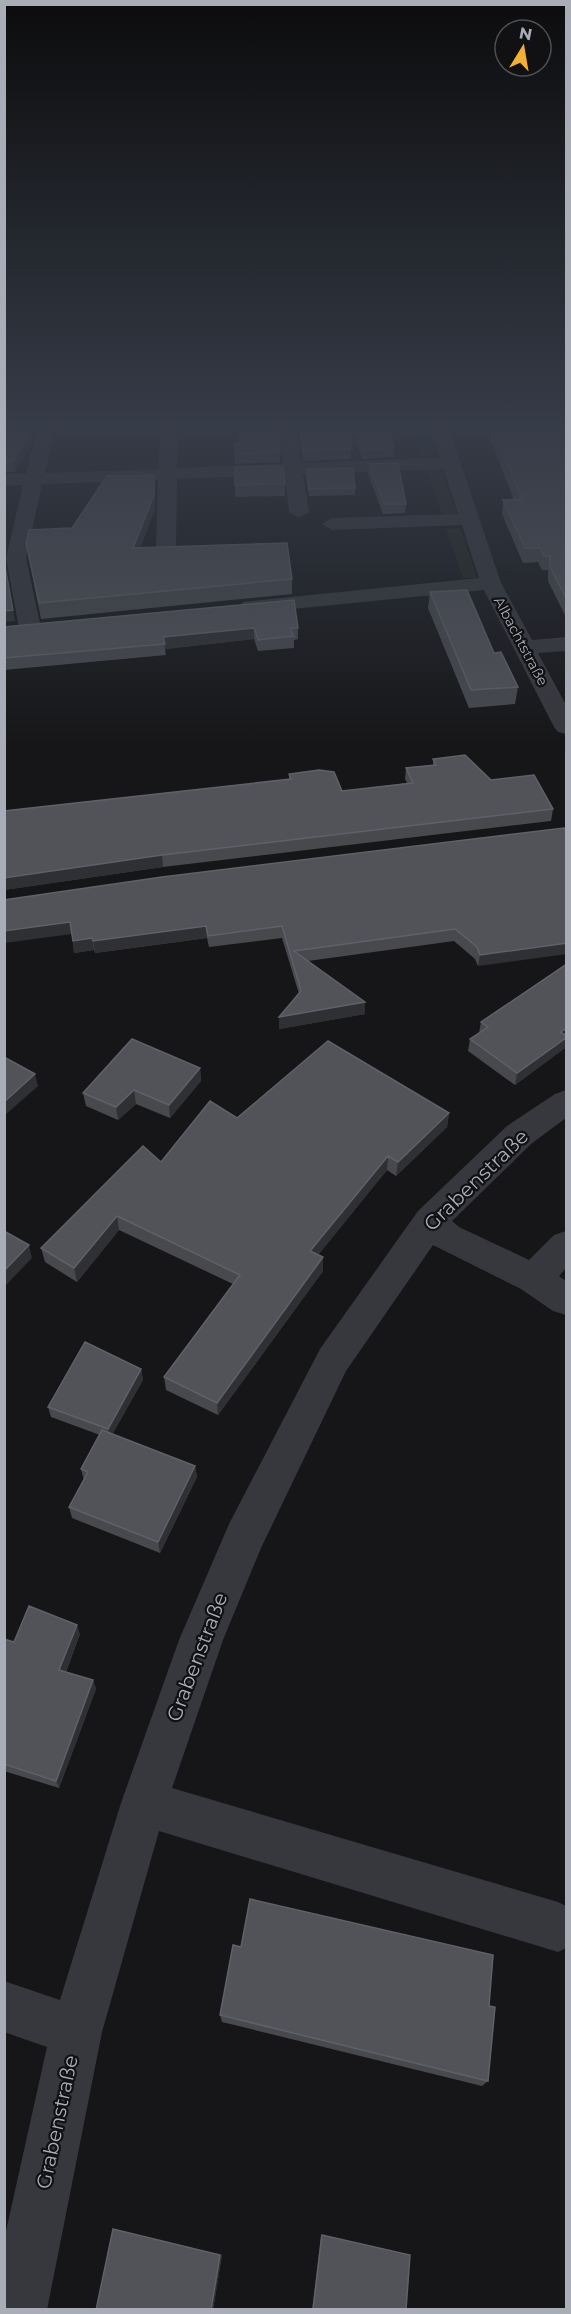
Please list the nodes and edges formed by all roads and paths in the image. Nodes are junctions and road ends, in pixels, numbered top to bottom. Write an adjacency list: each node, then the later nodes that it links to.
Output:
1 (22, 531): 7 (street)
2 (166, 531): 4 (street)
3 (473, 531): 5 (street, Albachtstraße)
4 (166, 546)
5 (491, 583): 6 (street); 9 (street, Albachtstraße)
6 (233, 608)
7 (32, 628)
8 (567, 644): 9 (street)
9 (524, 647): 10 (street, Albachtstraße)
10 (567, 727)
11 (567, 1102): 12 (street, Grabenstraße)
12 (430, 1221): 14 (street); 16 (street, Grabenstraße)
13 (567, 1245): 14 (street)
14 (534, 1279): 15 (street)
15 (567, 1300)
16 (144, 1803): 17 (street); 19 (street, Grabenstraße)
17 (558, 1927)
18 (4, 2006): 19 (street)
19 (76, 2032): 20 (street, Grabenstraße)
20 (18, 2310)

